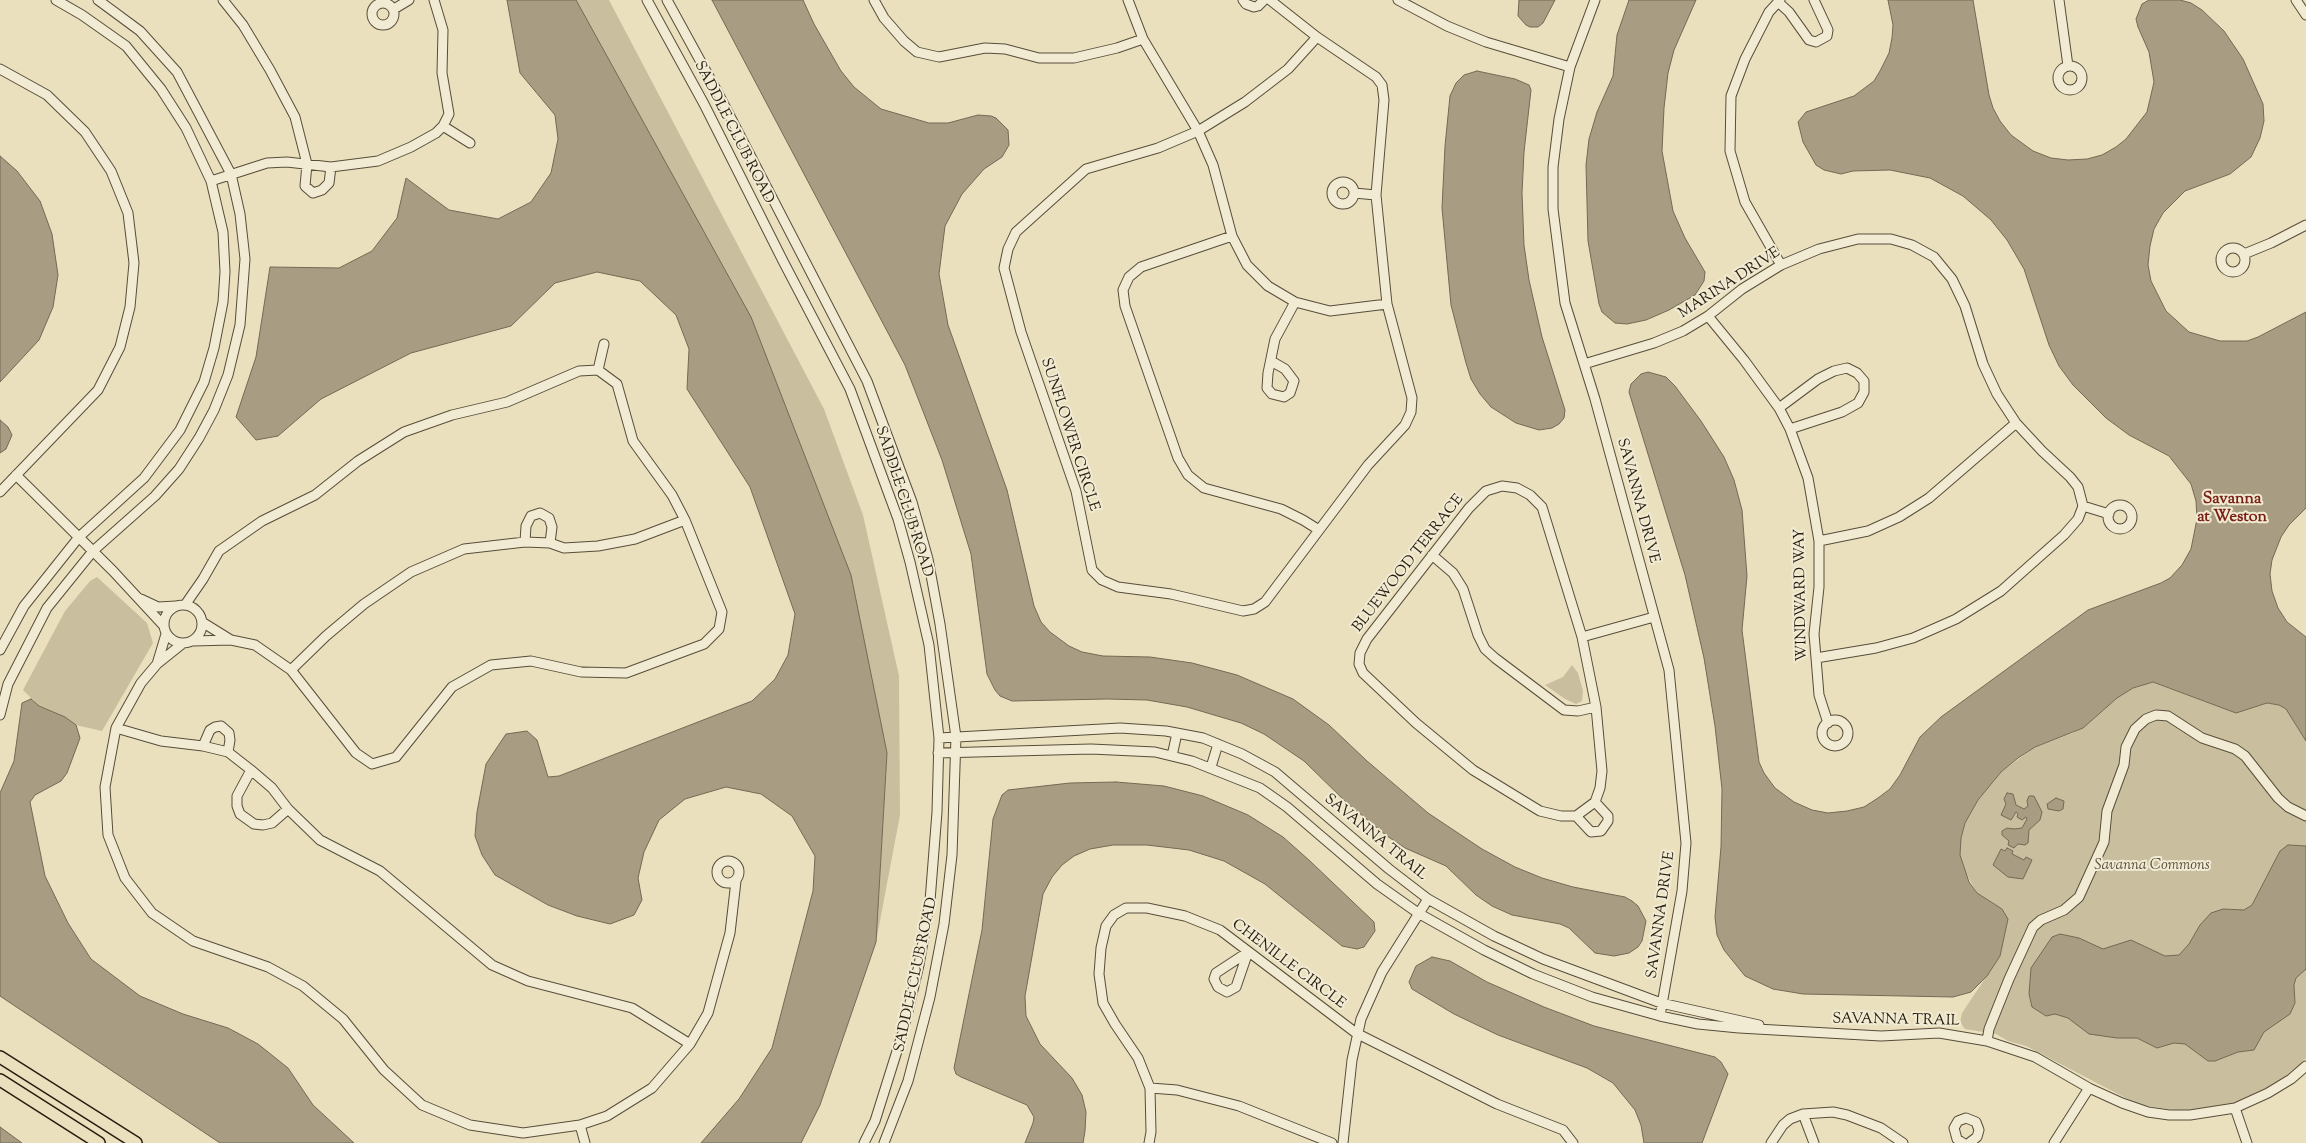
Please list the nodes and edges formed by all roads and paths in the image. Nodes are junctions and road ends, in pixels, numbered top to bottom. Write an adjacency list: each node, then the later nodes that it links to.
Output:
1 (56, 0): 35 (street)
2 (98, 0): 34 (street)
3 (223, 0): 32 (street)
4 (409, 0): 20 (street)
5 (434, 0): 29 (street)
6 (646, 0): 28 (street, SADDLE CLUB ROAD)
7 (667, 0): 27 (street, SADDLE CLUB ROAD)
8 (874, 0): 23 (street)
9 (1128, 0): 23 (street)
10 (1243, 0): 11 (street)
11 (1264, 0)
12 (1270, 0): 22 (street, SUNFLOWER CIRCLE)
13 (1398, 0): 19 (street)
14 (1595, 0): 25 (street, SAVANNA DRIVE)
15 (1814, 0): 18 (street)
16 (2059, 0): 24 (street)
17 (2296, 0): 21 (street)
18 (1779, 1): 41 (street)
19 (1413, 4): 25 (street)
20 (394, 9)
21 (2306, 14)
22 (1317, 37): 30 (street, SUNFLOWER CIRCLE); 37 (street, SUNFLOWER CIRCLE)
23 (1143, 39): 30 (street)
24 (2068, 66)
25 (1570, 67): 47 (street, SAVANNA DRIVE)
26 (0, 68): 52 (street)
27 (720, 95): 28 (street); 84 (street, SADDLE CLUB ROAD)
28 (704, 104): 85 (street, SADDLE CLUB ROAD)
29 (443, 126): 31 (street); 33 (street)
30 (1198, 131): 39 (street); 57 (street, SUNFLOWER CIRCLE)
31 (470, 142)
32 (307, 164): 33 (street); 33 (street); 34 (street)
33 (331, 167)
34 (231, 174): 35 (street); 62 (street)
35 (211, 181): 58 (street)
36 (1354, 193): 37 (street)
37 (1376, 195): 43 (street, SUNFLOWER CIRCLE)
38 (2306, 225): 40 (street)
39 (1232, 236): 42 (street); 57 (street)
40 (2244, 254)
41 (1781, 265): 44 (street, MARINA DRIVE); 50 (street, MARINA DRIVE)
42 (1295, 302): 43 (street); 46 (street)
43 (1388, 304): 57 (street, SUNFLOWER CIRCLE)
44 (1708, 316): 47 (street, MARINA DRIVE); 49 (street, WINDWARD WAY)
45 (604, 344): 48 (street)
46 (1271, 361)
47 (1584, 364): 68 (street, SAVANNA DRIVE)
48 (598, 370): 56 (street); 64 (street)
49 (1779, 408): 51 (street, WINDWARD WAY); 51 (street)
50 (2016, 423): 54 (street, MARINA DRIVE); 59 (street)
51 (1790, 429): 59 (street, WINDWARD WAY)
52 (16, 474): 53 (street); 58 (street)
53 (0, 492)
54 (2083, 506): 55 (street); 76 (street)
55 (2109, 514)
56 (685, 520): 61 (street); 78 (street)
57 (1319, 530)
58 (79, 538): 62 (street); 75 (street)
59 (1819, 541): 76 (street, WINDWARD WAY)
60 (525, 542): 61 (street); 61 (street); 78 (street)
61 (550, 543)
62 (93, 552): 65 (street); 80 (street)
63 (1432, 556): 71 (street, BLUEWOOD TERRACE); 79 (street); 96 (street, BLUEWOOD TERRACE)
64 (203, 579): 66 (street); 67 (street)
65 (134, 595): 66 (street); 70 (street)
66 (181, 605): 67 (street); 70 (street)
67 (196, 611): 69 (street)
68 (1654, 617): 71 (street); 102 (street, SAVANNA DRIVE)
69 (202, 622): 72 (street); 73 (street)
70 (164, 629): 74 (street); 77 (street)
71 (1582, 637): 79 (street, BLUEWOOD TERRACE)
72 (231, 640): 73 (street); 78 (street)
73 (193, 641): 74 (street)
74 (182, 644): 77 (street)
75 (0, 650)
76 (1816, 658): 81 (street, WINDWARD WAY)
77 (157, 664): 82 (street)
78 (291, 670)
79 (1596, 707): 94 (street, BLUEWOOD TERRACE)
80 (0, 715)
81 (1828, 723)
82 (116, 728): 87 (street); 115 (street)
83 (1177, 733): 84 (street, SAVANNA TRAIL); 86 (street, SAVANNA TRAIL); 91 (street)
84 (956, 737): 85 (street, SAVANNA TRAIL); 89 (street, SADDLE CLUB ROAD)
85 (939, 738): 90 (street, SADDLE CLUB ROAD)
86 (1218, 744): 92 (street); 99 (street, SAVANNA TRAIL)
87 (203, 746): 88 (street); 88 (street)
88 (228, 752): 93 (street)
89 (956, 753): 90 (street, SAVANNA TRAIL); 91 (street, SAVANNA TRAIL); 121 (street, SADDLE CLUB ROAD)
90 (938, 754): 120 (street, SADDLE CLUB ROAD)
91 (1172, 756): 92 (street, SAVANNA TRAIL)
92 (1210, 767): 100 (street, SAVANNA TRAIL)
93 (252, 770): 95 (street); 95 (street)
94 (1595, 802): 96 (street); 96 (street)
95 (288, 809): 107 (street)
96 (1576, 816)
97 (2306, 816): 106 (street)
98 (736, 881): 107 (street)
99 (1428, 898): 100 (street); 102 (street, SAVANNA TRAIL)
100 (1418, 913): 103 (street, SAVANNA TRAIL); 105 (street)
101 (1248, 952): 101 (street); 105 (street, CHENILLE CIRCLE); 111 (street, CHENILLE CIRCLE)
102 (1662, 1003): 103 (street, SAVANNA DRIVE); 104 (street, SAVANNA TRAIL)
103 (1660, 1016): 104 (street, SAVANNA TRAIL)
104 (1786, 1032): 106 (street, SAVANNA TRAIL)
105 (1356, 1033): 124 (street); 125 (street, CHENILLE CIRCLE)
106 (1987, 1040): 112 (street, SAVANNA TRAIL)
107 (690, 1044): 115 (street)
108 (0, 1056): 118 (main road)
109 (2306, 1066): 113 (street, SAVANNA TRAIL)
110 (0, 1080): 117 (main road)
111 (1150, 1088): 122 (street, CHENILLE CIRCLE); 123 (street)
112 (2089, 1088): 113 (street, SAVANNA TRAIL); 130 (street)
113 (2235, 1108): 131 (street)
114 (1803, 1114): 116 (street); 126 (street); 127 (street)
115 (580, 1125): 119 (street)
116 (1773, 1142)
117 (99, 1143)
118 (136, 1143)
119 (585, 1143)
120 (864, 1143)
121 (884, 1143)
122 (1149, 1143)
123 (1332, 1143)
124 (1343, 1143)
125 (1574, 1143)
126 (1814, 1143)
127 (1903, 1143)
128 (1963, 1143): 129 (street)
129 (1969, 1143)
130 (2054, 1143)
131 (2247, 1143)

